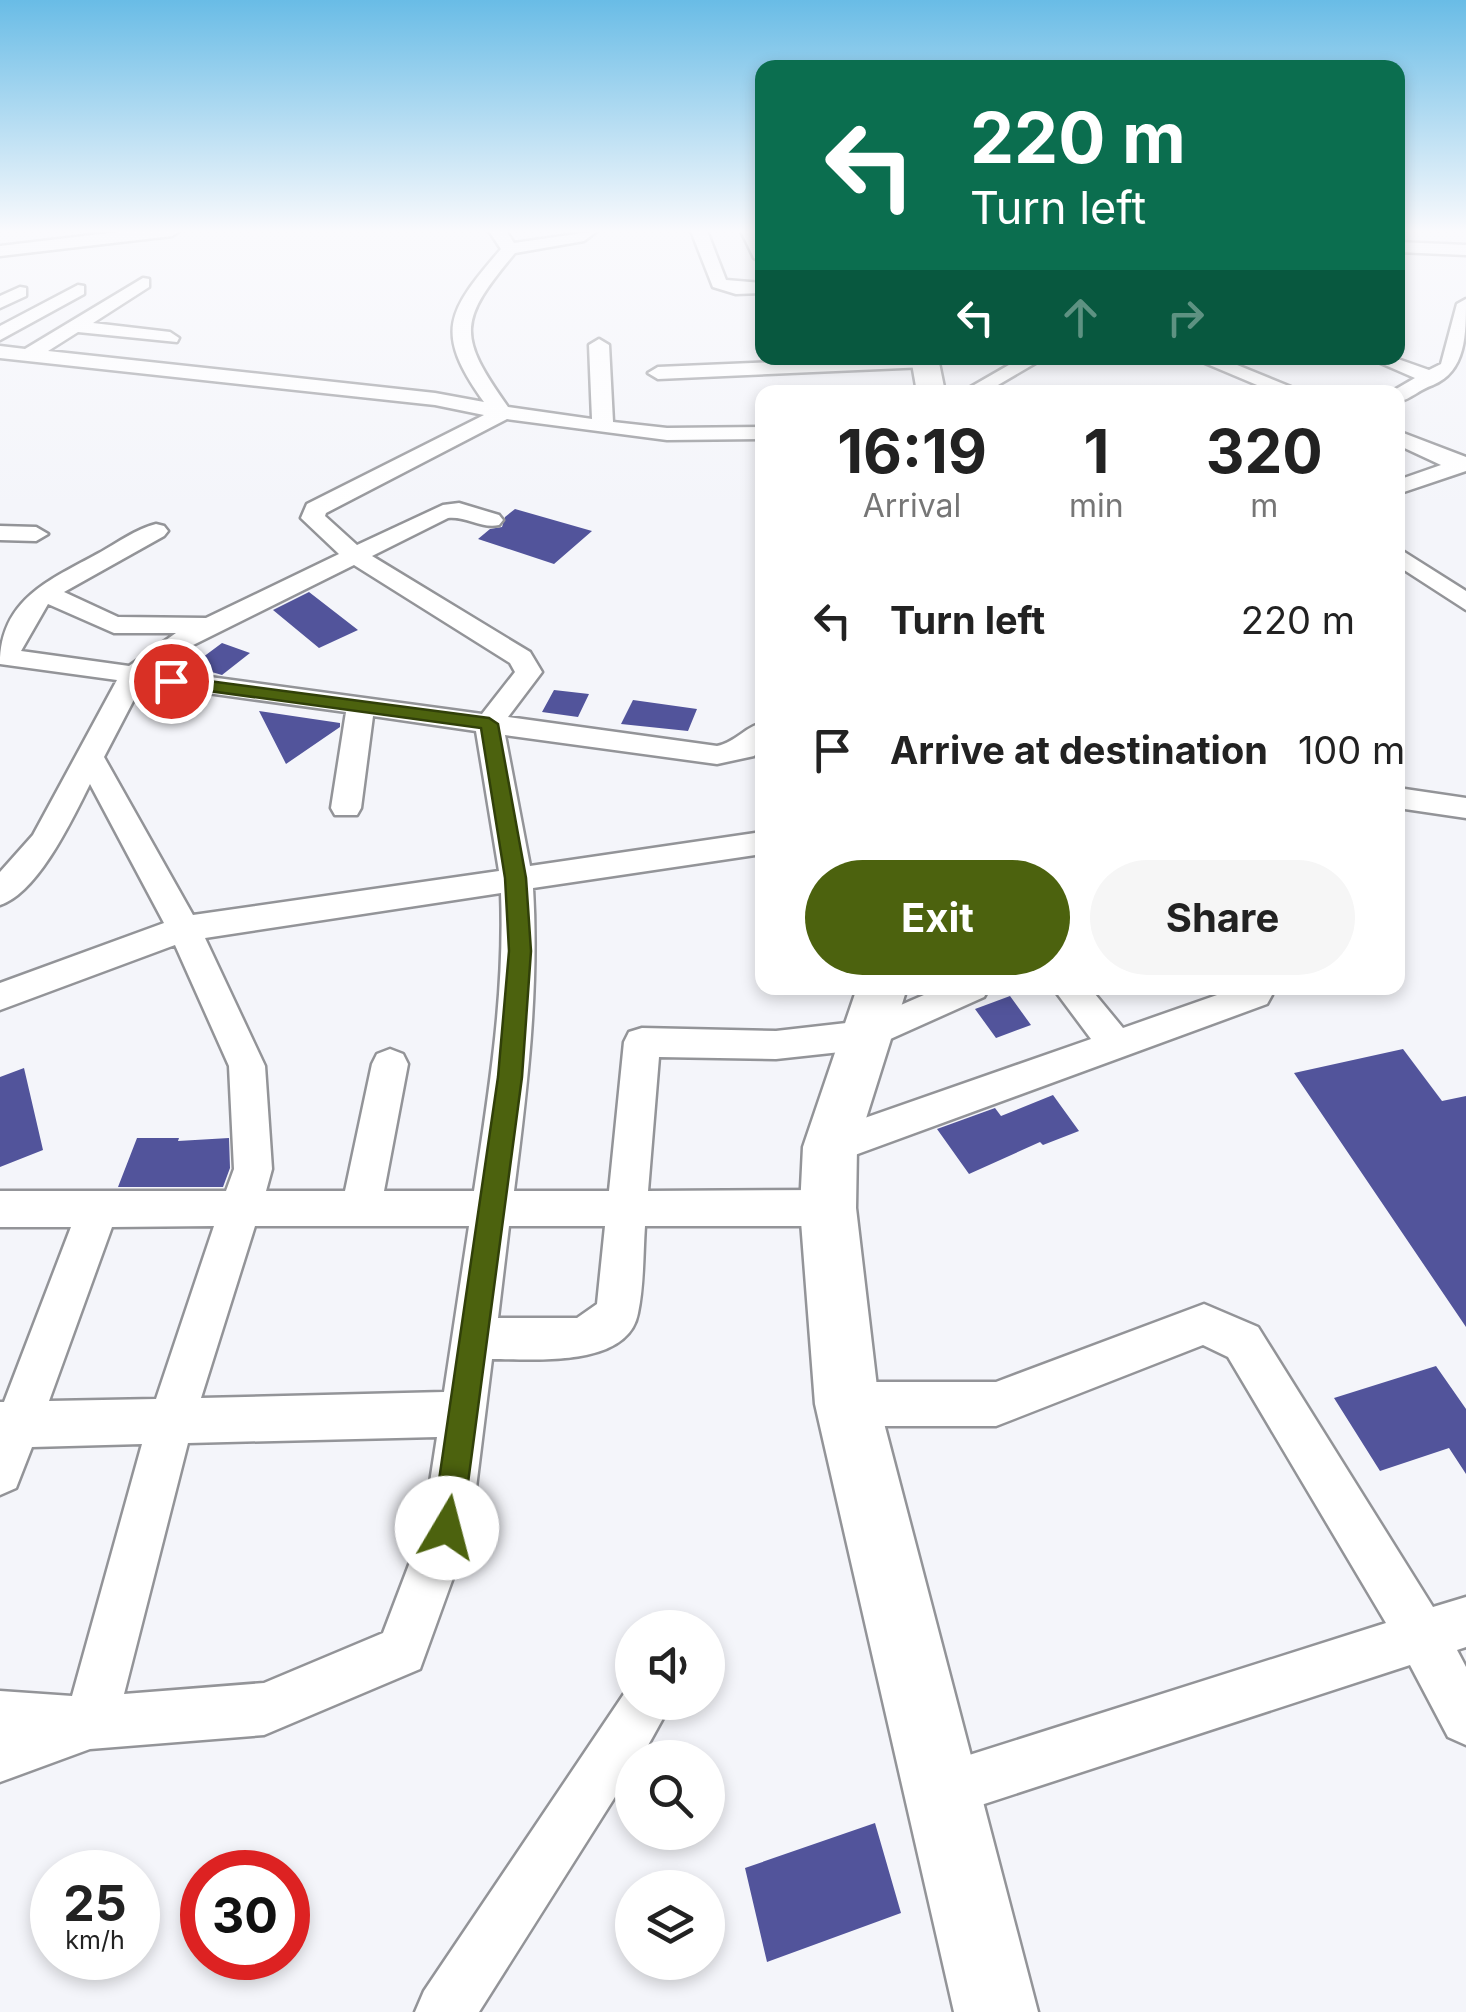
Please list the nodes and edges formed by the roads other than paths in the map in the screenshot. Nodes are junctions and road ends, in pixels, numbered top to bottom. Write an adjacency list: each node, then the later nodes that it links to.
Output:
1 (76, 325): 8 (street)
2 (90, 325): 5 (street)
3 (462, 325): 18 (street)
4 (1461, 325): 14 (street)
5 (170, 338)
6 (599, 346): 19 (street)
7 (0, 352): 8 (street)
8 (29, 356): 18 (street)
9 (819, 365): 13 (street)
10 (1021, 365): 15 (street)
11 (1220, 365): 16 (street)
12 (1397, 365): 14 (street)
13 (658, 374)
14 (1434, 379): 17 (street)
15 (985, 385)
16 (1269, 385)
17 (1405, 393)
18 (502, 414): 19 (street); 29 (street)
19 (604, 427): 20 (street)
20 (755, 433)
21 (1405, 440): 22 (street)
22 (1463, 465): 23 (street)
23 (1407, 483): 24 (street)
24 (1466, 492)
25 (491, 520): 29 (street)
26 (156, 531): 31 (street)
27 (0, 533): 28 (street)
28 (36, 534)
29 (354, 555): 33 (street); 37 (street)
30 (1405, 560): 32 (street)
31 (44, 593): 33 (street); 34 (street)
32 (1466, 602)
33 (208, 625): 35 (street)
34 (3, 656): 35 (street)
35 (133, 676): 36 (street); 39 (street)
36 (360, 706): 37 (street); 41 (street)
37 (489, 724): 38 (street); 46 (street)
38 (755, 739)
39 (90, 757): 43 (street); 48 (street)
40 (1405, 799): 42 (street)
41 (346, 808)
42 (1466, 808)
43 (45, 842): 45 (street); 47 (street)
44 (755, 844): 46 (street)
45 (0, 856)
46 (516, 878): 48 (street); 57 (street)
47 (0, 893)
48 (184, 928): 52 (street); 61 (street)
49 (942, 995): 53 (street)
50 (1076, 995): 54 (street)
51 (1254, 995): 54 (street)
52 (0, 997)
53 (875, 1011): 56 (main road); 58 (street)
54 (1115, 1043): 56 (street)
55 (390, 1064): 59 (street)
56 (829, 1177): 58 (street); 64 (main road)
57 (492, 1206): 58 (street); 59 (street); 63 (street)
58 (626, 1206): 63 (street)
59 (362, 1207): 61 (street)
60 (98, 1208): 61 (street); 62 (street); 67 (street)
61 (241, 1208): 66 (street)
62 (0, 1209)
63 (474, 1338): 65 (street)
64 (847, 1404): 69 (street); 75 (main road)
65 (462, 1414): 66 (street); 73 (street)
66 (172, 1421): 67 (street); 73 (street)
67 (9, 1425): 68 (street)
68 (0, 1472)
69 (1444, 1628): 71 (street); 75 (street)
70 (0, 1717): 73 (street)
71 (1466, 1719)
72 (634, 1720): 76 (street)
73 (90, 1723): 74 (street)
74 (0, 1755)
75 (940, 1792): 77 (main road)
76 (444, 2012)
77 (996, 2012)

